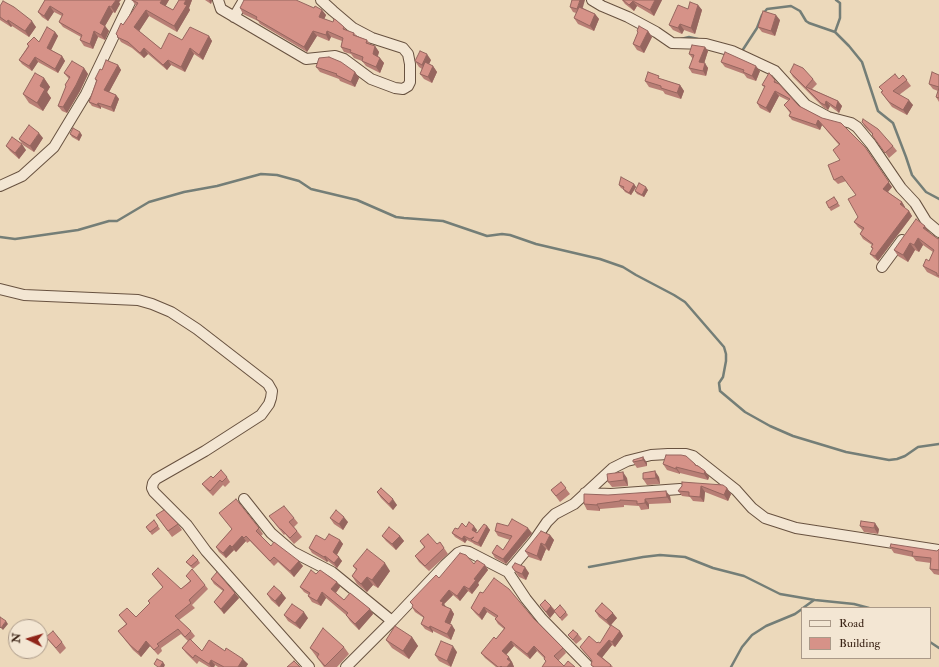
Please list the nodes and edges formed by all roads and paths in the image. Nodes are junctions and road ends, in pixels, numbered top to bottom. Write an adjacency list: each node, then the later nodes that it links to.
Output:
1 (130, 0): 7 (street)
2 (218, 0): 6 (street)
3 (244, 0): 6 (street)
4 (321, 0): 6 (street)
5 (592, 0): 9 (street)
6 (234, 17)
7 (0, 186)
8 (909, 232): 10 (street)
9 (939, 232)
10 (882, 266)
11 (0, 289): 18 (street)
12 (680, 489): 13 (street)
13 (585, 493): 15 (street); 16 (street)
14 (244, 499): 17 (street)
15 (939, 550)
16 (508, 572): 17 (street); 20 (street)
17 (392, 621): 19 (street)
18 (309, 667)
19 (346, 667)
20 (589, 667)

